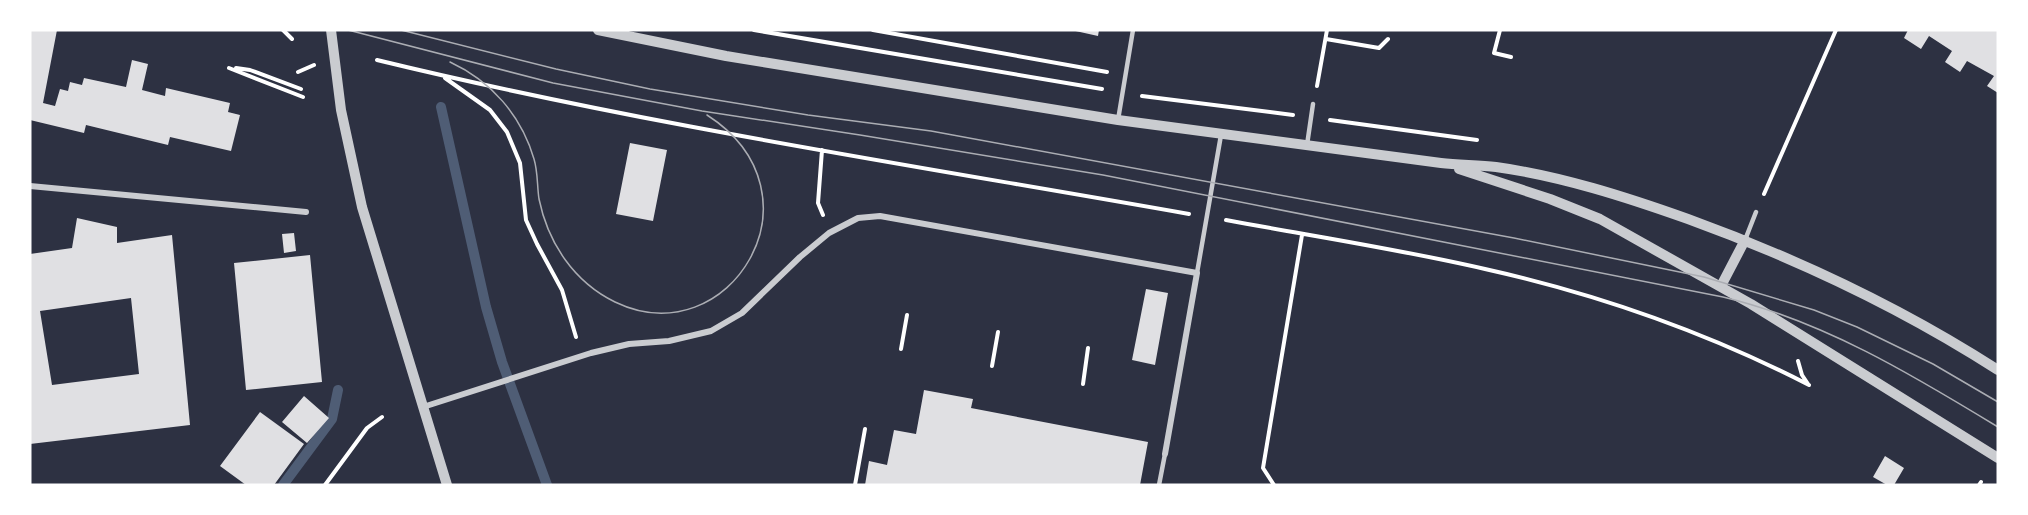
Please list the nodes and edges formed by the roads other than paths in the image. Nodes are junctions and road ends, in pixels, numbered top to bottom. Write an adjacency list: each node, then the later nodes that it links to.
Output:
1 (331, 30): 16 (street)
2 (598, 30): 5 (street)
3 (1133, 30): 5 (lane)
4 (1313, 104): 7 (lane)
5 (1118, 120): 6 (street)
6 (1221, 135): 7 (street); 13 (lane)
7 (1307, 145): 8 (street)
8 (1442, 163): 12 (street); 14 (street)
9 (30, 186): 10 (street)
10 (306, 212)
11 (1756, 212): 12 (lane)
12 (1745, 240): 14 (street); 15 (street)
13 (1197, 273): 16 (street); 17 (street)
14 (1720, 286): 18 (street)
15 (1998, 370)
16 (423, 407): 19 (street)
17 (1165, 454): 20 (lane)
18 (1998, 458)
19 (447, 485)
20 (1159, 485)

